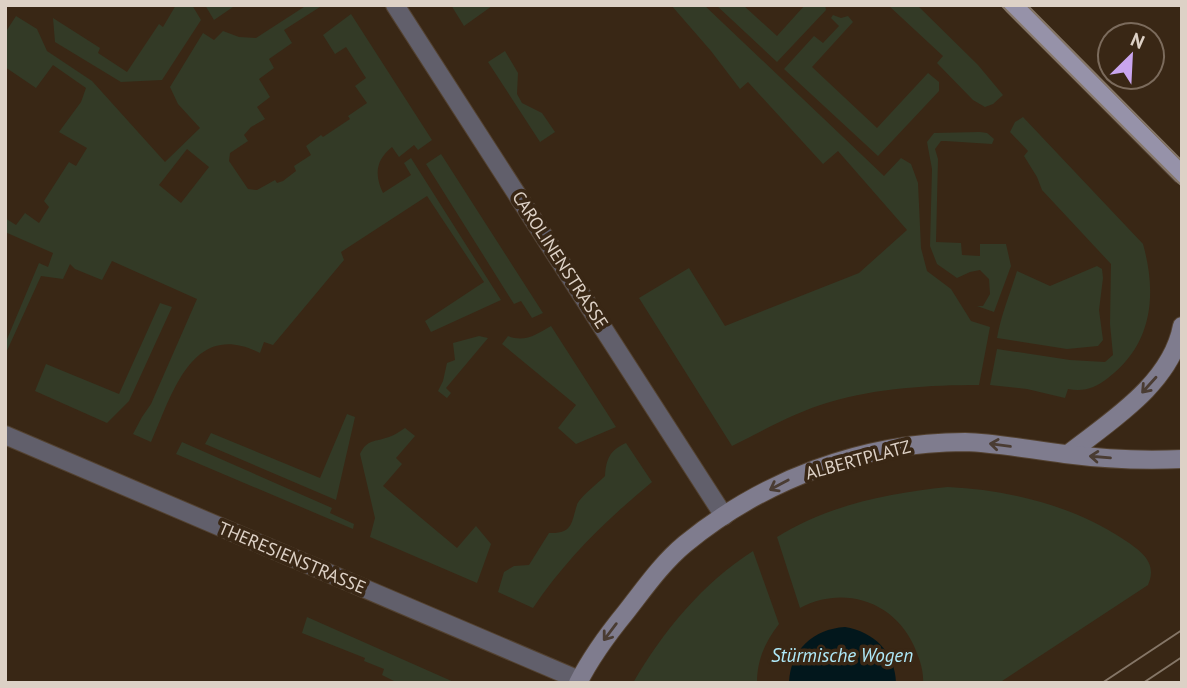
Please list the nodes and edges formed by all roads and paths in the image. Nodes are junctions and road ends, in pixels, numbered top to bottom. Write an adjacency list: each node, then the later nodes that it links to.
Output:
1 (395, 5): 8 (street, CAROLINENSTRASSE)
2 (1013, 5): 3 (main road)
3 (1182, 175)
4 (1182, 326): 6 (main road, one-way to 6)
5 (5, 435): 9 (street, THERESIENSTRASSE)
6 (1068, 454): 7 (main road, ALBERTPLATZ, one-way to 6); 8 (main road, ALBERTPLATZ, one-way to 8)
7 (1182, 459)
8 (724, 516): 9 (main road, ALBERTPLATZ, one-way to 9)
9 (579, 682)

